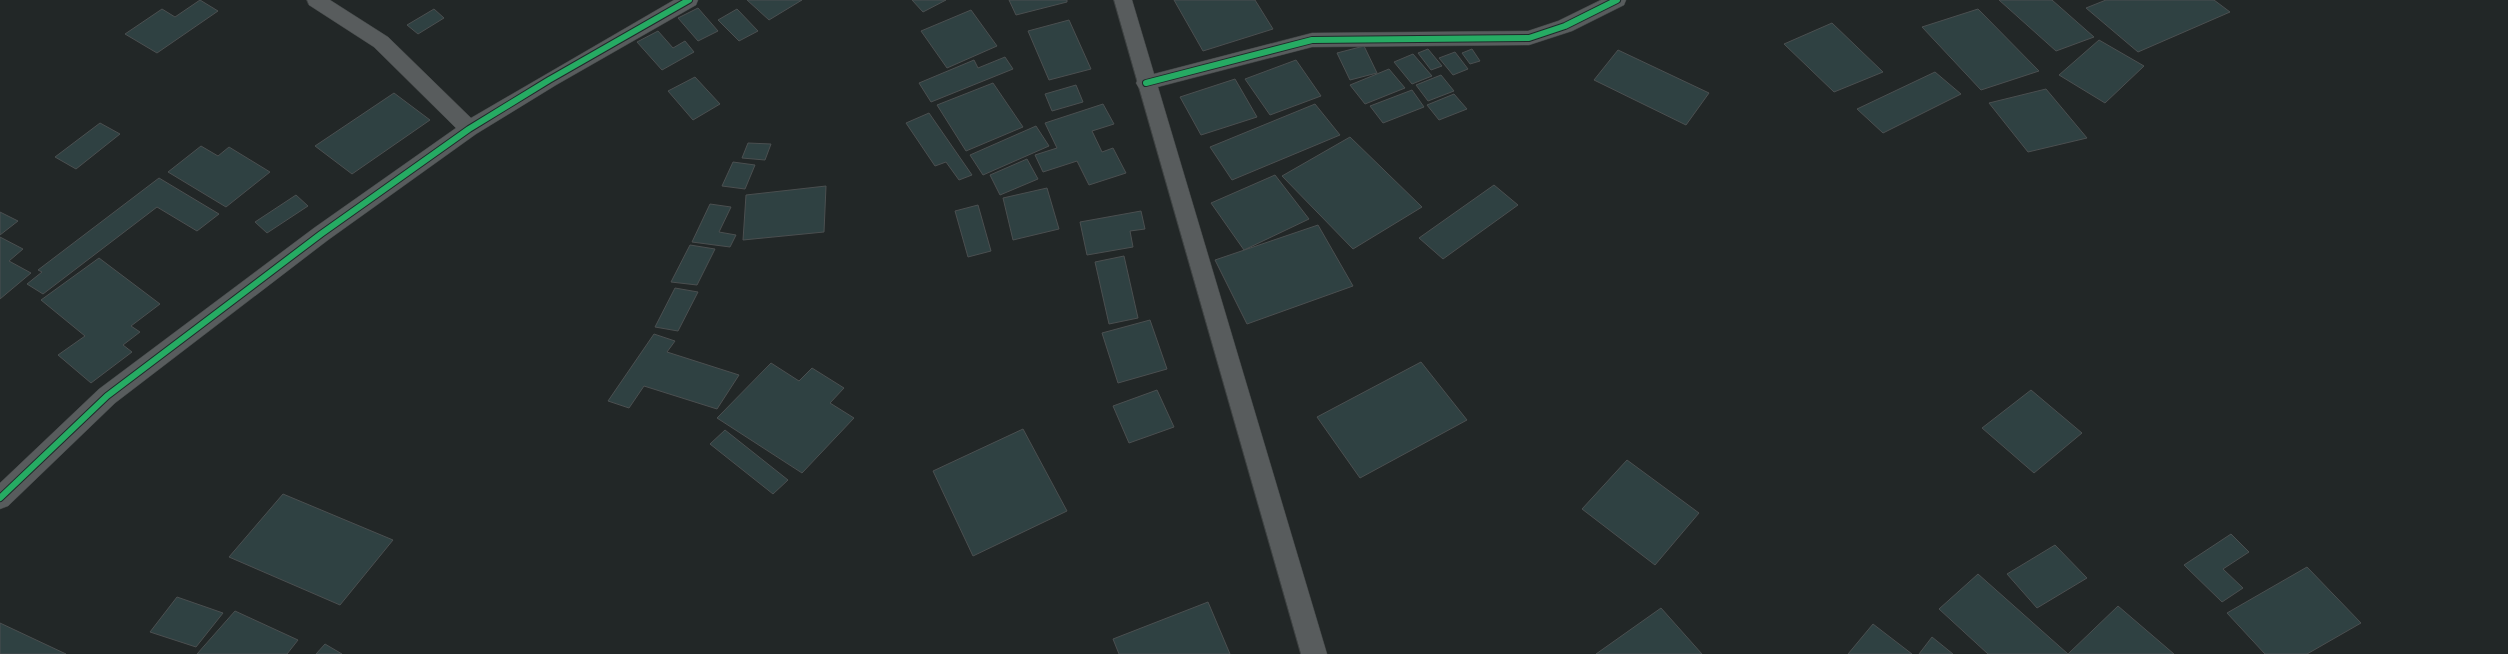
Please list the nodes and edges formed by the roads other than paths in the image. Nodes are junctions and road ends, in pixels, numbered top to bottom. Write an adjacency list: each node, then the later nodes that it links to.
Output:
1 (316, 0): 6 (street)
2 (689, 0): 6 (street)
3 (1122, 0): 5 (street)
4 (1617, 0): 5 (street)
5 (1146, 83): 8 (street)
6 (469, 129): 7 (street)
7 (0, 498)
8 (1314, 654)

